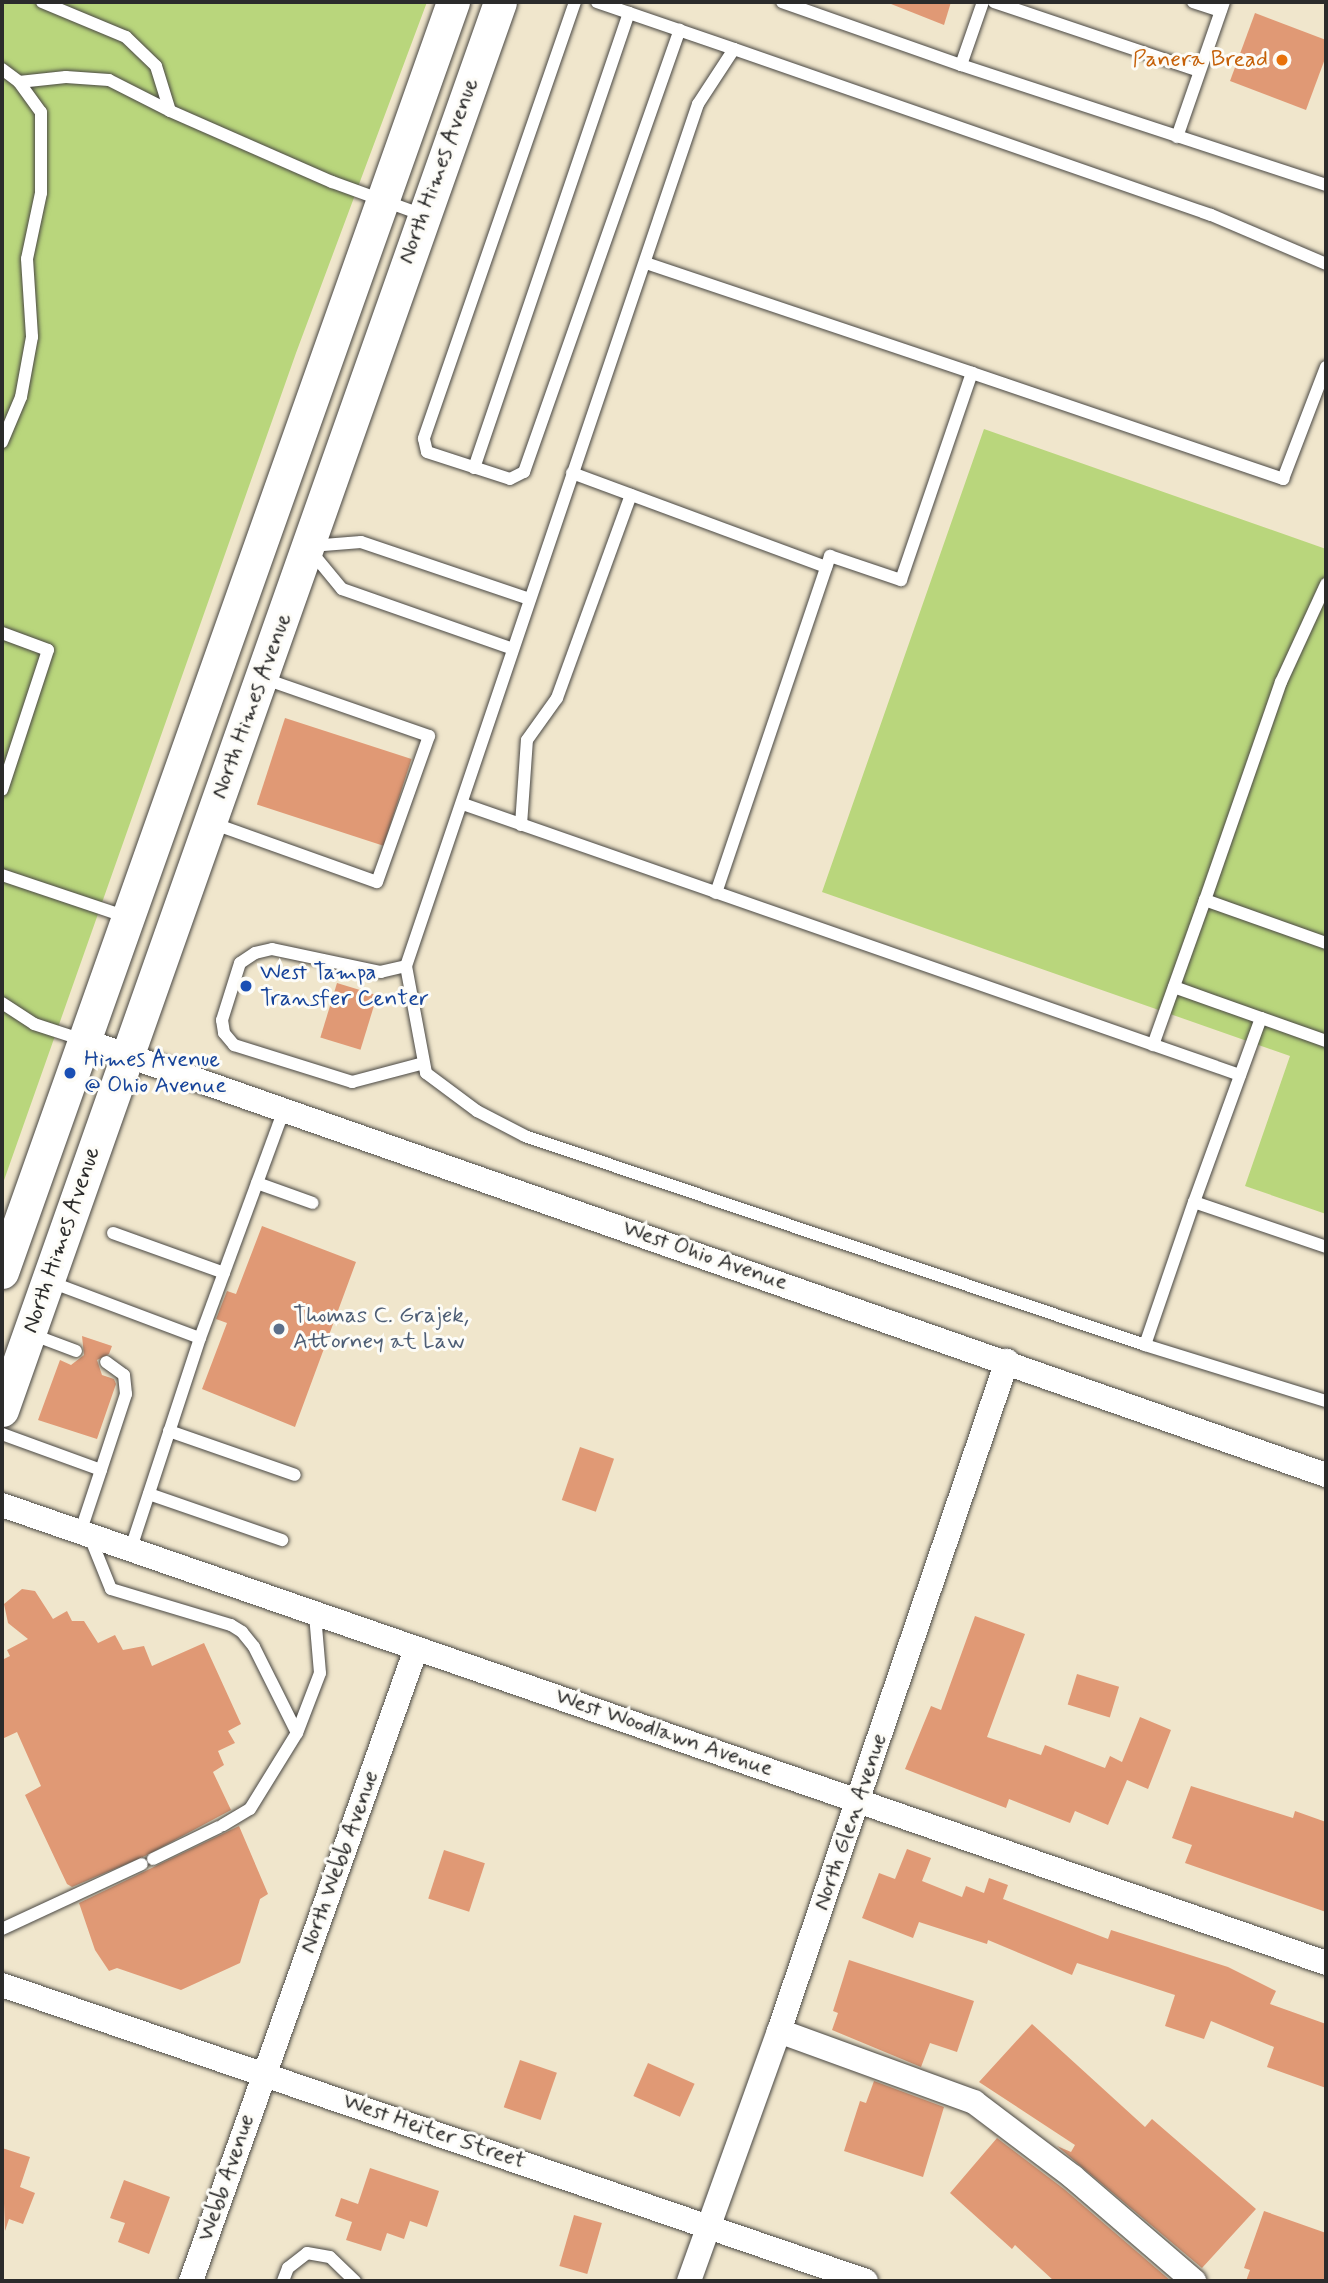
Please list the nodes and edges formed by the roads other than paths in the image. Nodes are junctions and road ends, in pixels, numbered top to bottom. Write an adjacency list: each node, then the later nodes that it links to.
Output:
1 (42, 2): 18 (lane)
2 (453, 2): 21 (street, North Himes Avenue)
3 (500, 2): 22 (street, North Himes Avenue)
4 (575, 2): 28 (lane)
5 (597, 2): 11 (lane)
6 (782, 2): 14 (lane)
7 (983, 2): 14 (lane)
8 (994, 2): 16 (lane)
9 (1193, 2): 10 (lane)
10 (1222, 6): 16 (lane)
11 (629, 13): 12 (lane); 28 (lane)
12 (680, 30): 13 (lane); 28 (lane)
13 (734, 50): 23 (lane); 24 (lane)
14 (961, 65): 19 (lane)
15 (2, 69): 17 (lane)
16 (1199, 71): 19 (lane)
17 (19, 82): 18 (lane); 27 (lane)
18 (170, 111): 21 (lane)
19 (1177, 137): 20 (lane)
20 (1326, 185)
21 (383, 199): 22 (lane); 31 (street, North Himes Avenue)
22 (424, 215): 32 (street, North Himes Avenue)
23 (646, 263): 26 (lane); 29 (lane)
24 (1326, 264)
25 (1326, 367): 26 (lane)
26 (972, 373): 33 (lane)
27 (2, 442)
28 (474, 468)
29 (572, 473): 30 (lane); 35 (lane)
30 (631, 495): 33 (lane); 42 (lane)
31 (265, 534): 32 (street); 46 (street, North Himes Avenue)
32 (307, 546): 35 (lane); 37 (lane); 38 (street, North Himes Avenue)
33 (826, 567): 44 (lane)
34 (1326, 584): 45 (lane)
35 (529, 599): 37 (lane)
36 (2, 633): 39 (lane)
37 (513, 649): 40 (lane)
38 (262, 678): 41 (street, North Himes Avenue); 41 (lane)
39 (2, 790)
40 (463, 804): 42 (lane); 48 (lane)
41 (210, 823): 55 (street, North Himes Avenue)
42 (521, 825): 44 (lane)
43 (2, 875): 46 (lane)
44 (716, 893): 54 (lane)
45 (1205, 900): 47 (lane); 49 (lane)
46 (127, 917): 52 (street, North Himes Avenue)
47 (1326, 943)
48 (406, 966): 56 (lane); 56 (lane)
49 (1174, 987): 51 (lane); 54 (lane)
50 (2, 1003): 52 (lane)
51 (1261, 1018): 53 (lane); 57 (lane)
52 (83, 1040): 55 (street, West Ohio Avenue); 64 (street, North Himes Avenue)
53 (1326, 1041)
54 (1153, 1045): 57 (lane)
55 (126, 1055): 58 (street, West Ohio Avenue); 66 (street, North Himes Avenue)
56 (424, 1063): 69 (lane)
57 (1240, 1075): 60 (lane)
58 (284, 1110): 59 (lane); 71 (street, West Ohio Avenue)
59 (257, 1183): 61 (lane); 65 (lane)
60 (1195, 1202): 63 (lane); 69 (lane)
61 (313, 1203)
62 (113, 1233): 65 (lane)
63 (1326, 1247)
64 (2, 1272)
65 (224, 1273): 68 (lane)
66 (48, 1281): 67 (street, North Himes Avenue); 68 (lane)
67 (29, 1334): 70 (lane); 74 (street, North Himes Avenue)
68 (200, 1338): 75 (lane)
69 (1145, 1345): 73 (lane)
70 (76, 1351)
71 (1007, 1361): 79 (street, West Ohio Avenue); 88 (street, North Glen Avenue)
72 (106, 1362): 77 (lane)
73 (1326, 1401)
74 (2, 1409)
75 (169, 1431): 78 (lane); 80 (lane)
76 (2, 1434): 77 (lane)
77 (101, 1470): 82 (lane)
78 (295, 1475)
79 (1326, 1475)
80 (149, 1494): 83 (lane); 84 (lane)
81 (2, 1505): 82 (street, West Woodlawn Avenue)
82 (85, 1535): 84 (street, West Woodlawn Avenue); 87 (lane)
83 (282, 1540)
84 (130, 1551): 85 (street, West Woodlawn Avenue)
85 (315, 1615): 86 (street, West Woodlawn Avenue); 87 (lane)
86 (416, 1649): 88 (street, West Woodlawn Avenue); 93 (street, North Webb Avenue)
87 (296, 1733): 89 (lane)
88 (859, 1800): 90 (street, West Woodlawn Avenue); 92 (street, North Glen Avenue)
89 (2, 1928)
90 (1326, 1962)
91 (2, 1985): 93 (street, West Heiter Street)
92 (779, 2031): 94 (street, North Glen Avenue); 100 (street)
93 (264, 2074): 94 (street, West Heiter Street); 95 (street, Webb Avenue)
94 (709, 2226): 98 (street, North Glen Avenue); 99 (street, West Heiter Street)
95 (191, 2281)
96 (283, 2281): 97 (lane)
97 (355, 2281)
98 (689, 2281)
99 (866, 2281)
100 (1194, 2281)

